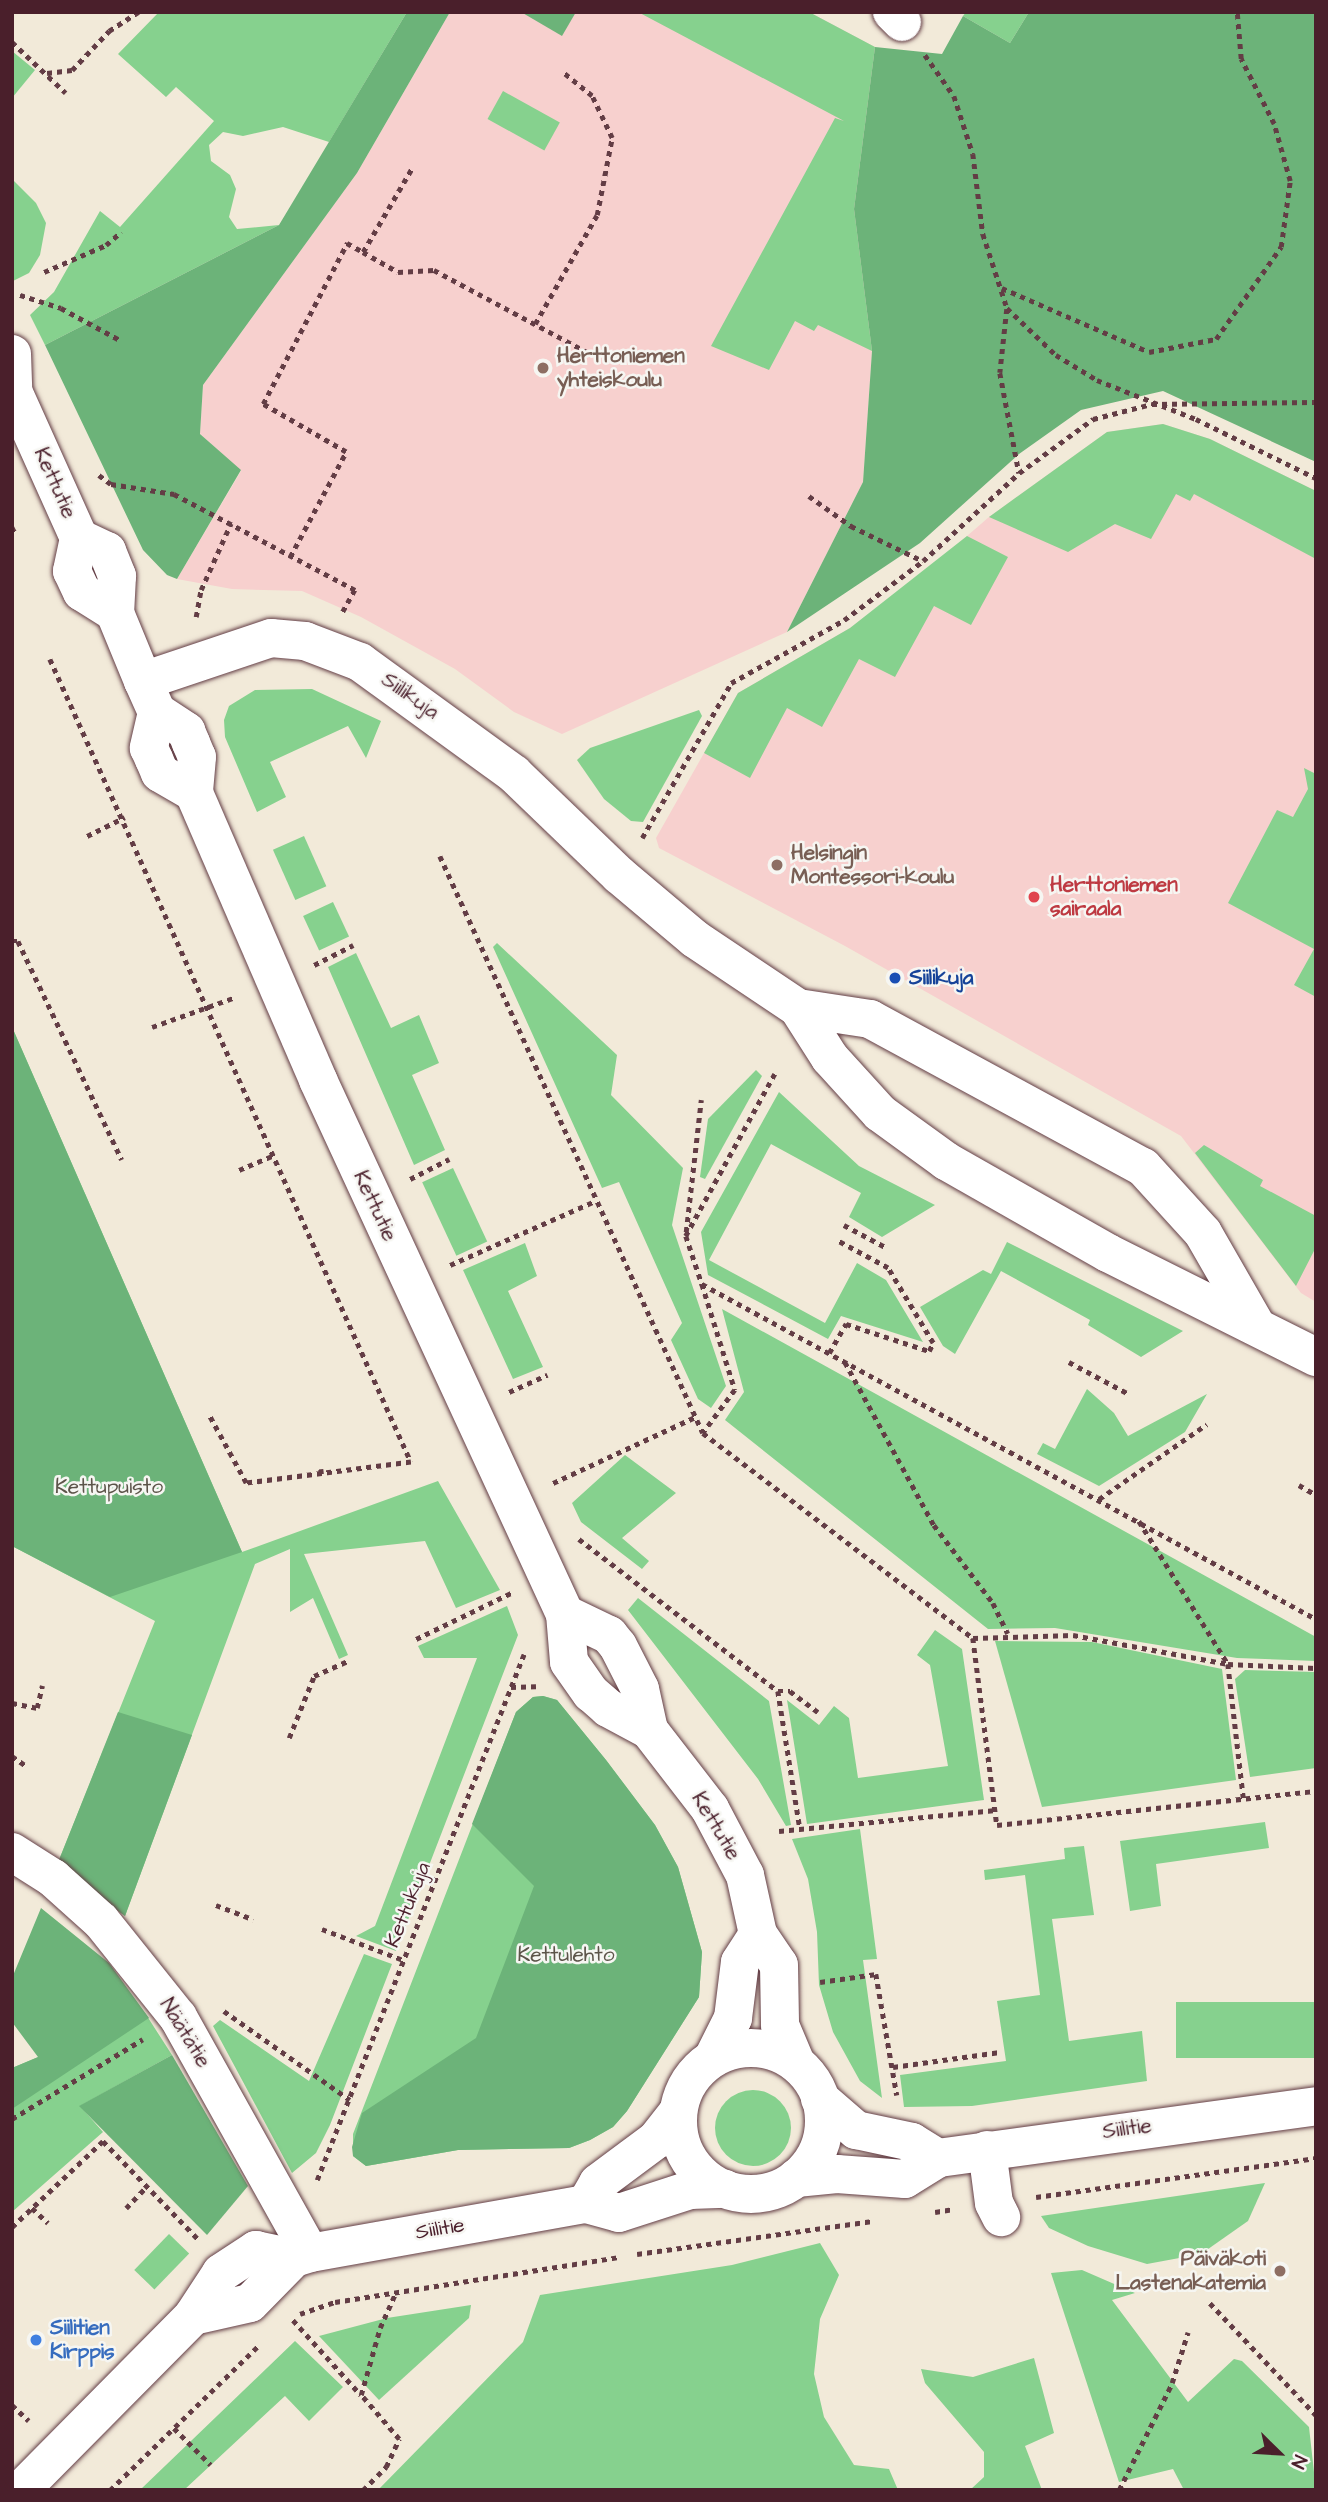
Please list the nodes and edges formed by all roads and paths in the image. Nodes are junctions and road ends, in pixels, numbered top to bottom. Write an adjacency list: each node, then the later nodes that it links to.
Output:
1 (138, 12): 6 (path)
2 (1237, 12): 12 (path)
3 (897, 17): 12 (path)
4 (12, 42): 6 (path)
5 (564, 73): 15 (path)
6 (47, 74): 7 (path)
7 (66, 93)
8 (412, 167): 10 (path)
9 (121, 232): 11 (path)
10 (363, 252): 15 (path); 29 (path)
11 (44, 272)
12 (1001, 288): 14 (path)
13 (20, 295): 16 (path)
14 (1007, 308): 21 (path); 23 (path)
15 (535, 324): 17 (path)
16 (120, 340)
17 (590, 353)
18 (12, 354): 19 (street, Kettutie)
19 (13, 391): 34 (street, Kettutie)
20 (1316, 402): 21 (path)
21 (1152, 404): 23 (path); 24 (path)
22 (92, 470): 26 (path)
23 (1019, 473): 30 (path)
24 (1316, 478)
25 (809, 496): 30 (path)
26 (231, 523): 29 (path); 31 (path)
27 (12, 527): 28 (path)
28 (15, 533)
29 (290, 557): 32 (path)
30 (923, 561): 37 (path)
31 (196, 617)
32 (340, 619)
33 (50, 659): 35 (path)
34 (150, 696): 44 (street, Siilikuja); 105 (street, Kettutie)
35 (125, 817): 36 (path); 43 (path)
36 (87, 836)
37 (637, 848)
38 (440, 856): 53 (path)
39 (12, 941): 50 (path)
40 (353, 945): 41 (path)
41 (313, 965)
42 (244, 994): 43 (path)
43 (209, 1006): 45 (path); 48 (path)
44 (798, 1008): 60 (street, Siilikuja); 60 (street, Siilikuja)
45 (152, 1027)
46 (775, 1074): 55 (path)
47 (701, 1100): 55 (path)
48 (275, 1156): 51 (path); 73 (path)
49 (449, 1159): 52 (path)
50 (122, 1160)
51 (239, 1170)
52 (410, 1180)
53 (594, 1201): 58 (path); 69 (path)
54 (844, 1226): 57 (path)
55 (686, 1236): 59 (path)
56 (836, 1240): 61 (path)
57 (887, 1248)
58 (450, 1265)
59 (702, 1284): 61 (path); 71 (path)
60 (1256, 1325): 62 (street, Siilikuja)
61 (829, 1353): 63 (path)
62 (1316, 1357)
63 (845, 1361): 77 (path); 82 (path)
64 (1069, 1362): 67 (path)
65 (547, 1375): 66 (path)
66 (509, 1392)
67 (1129, 1394)
68 (209, 1415): 73 (path)
69 (695, 1417): 71 (path); 74 (path)
70 (1207, 1424): 77 (path)
71 (703, 1433): 83 (path)
72 (321, 1469): 73 (path)
73 (322, 1476)
74 (553, 1483)
75 (1299, 1485): 76 (path)
76 (1316, 1495)
77 (1099, 1499): 78 (path)
78 (1138, 1520): 81 (path); 87 (path)
79 (579, 1539): 90 (path)
80 (512, 1592): 84 (path)
81 (1316, 1619)
82 (1008, 1634): 83 (path); 87 (path)
83 (973, 1638): 98 (path)
84 (416, 1639)
85 (526, 1649): 106 (path, Kettukuja)
86 (350, 1660): 93 (path)
87 (1228, 1664): 88 (path); 97 (path)
88 (1316, 1668)
89 (42, 1686): 91 (path)
90 (778, 1691): 92 (path); 99 (path)
91 (12, 1703)
92 (818, 1712)
93 (289, 1738)
94 (12, 1756): 95 (path)
95 (25, 1765)
96 (1316, 1791): 97 (path)
97 (1244, 1802): 98 (path)
98 (996, 1810): 99 (path)
99 (800, 1829): 100 (path)
100 (779, 1831)
101 (12, 1852): 108 (street, Näätätie)
102 (216, 1905): 103 (path)
103 (253, 1919)
104 (323, 1928): 106 (path)
105 (758, 1934): 110 (street); 111 (street, Kettutie)
106 (403, 1961): 114 (path, Kettukuja)
107 (809, 1984): 112 (path)
108 (178, 2017): 114 (path); 118 (path); 135 (street, Näätätie)
109 (1000, 2052): 112 (path)
110 (713, 2058): 111 (street); 117 (street)
111 (796, 2063): 113 (street)
112 (893, 2067): 115 (path)
113 (820, 2099): 120 (street); 122 (street)
114 (349, 2101): 123 (path, Kettukuja)
115 (899, 2104)
116 (1316, 2106): 119 (street, Siilitie)
117 (678, 2112): 125 (street); 126 (street)
118 (12, 2119)
119 (988, 2150): 120 (street, Siilitie); 129 (street)
120 (938, 2158): 122 (street, Siilitie)
121 (1316, 2158): 129 (path)
122 (796, 2178): 125 (street)
123 (315, 2184)
124 (147, 2186): 127 (path); 128 (path); 134 (path)
125 (724, 2189): 126 (street, Siilitie)
126 (586, 2204): 135 (street, Siilitie)
127 (32, 2208): 132 (path); 133 (path)
128 (126, 2208)
129 (997, 2210): 130 (path)
130 (932, 2213)
131 (882, 2220): 136 (path)
132 (48, 2222)
133 (12, 2227)
134 (205, 2247)
135 (302, 2256): 148 (street, Siilitie)
136 (395, 2294): 138 (path); 142 (path)
137 (1210, 2302): 144 (path)
138 (290, 2317): 139 (path); 142 (path)
139 (281, 2325)
140 (1188, 2332): 151 (path)
141 (265, 2340): 146 (path)
142 (361, 2395): 150 (path)
143 (12, 2405): 145 (path)
144 (1316, 2414)
145 (29, 2421)
146 (174, 2428): 147 (path); 149 (path)
147 (211, 2465)
148 (21, 2490)
149 (110, 2490)
150 (363, 2490)
151 (1119, 2490)

